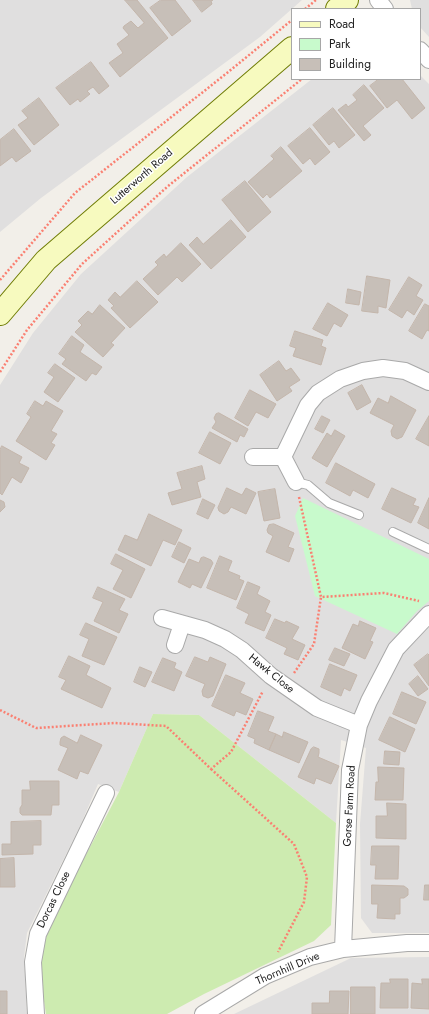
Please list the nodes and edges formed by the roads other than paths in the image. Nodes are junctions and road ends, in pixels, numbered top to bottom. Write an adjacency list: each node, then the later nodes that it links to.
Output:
1 (348, 0): 3 (main road)
2 (378, 0): 4 (street)
3 (338, 8)
4 (384, 8)
5 (291, 49): 8 (main road, Lutterworth Road)
6 (421, 51): 7 (street)
7 (429, 60)
8 (0, 314)
9 (429, 382): 11 (street)
10 (253, 457): 11 (street)
11 (283, 457): 12 (street)
12 (296, 482): 13 (lane)
13 (359, 515)
14 (393, 532): 15 (lane)
15 (429, 549)
16 (425, 608): 20 (street, Gorse Farm Road)
17 (162, 618): 18 (street, Hawk Close)
18 (182, 624): 19 (street); 20 (street, Hawk Close)
19 (175, 645)
20 (359, 726): 23 (street, Gorse Farm Road)
21 (106, 794): 24 (street, Dorcas Close)
22 (429, 943): 23 (street, Thornhill Drive)
23 (343, 949): 25 (street, Thornhill Drive)
24 (36, 1014)
25 (205, 1014)

